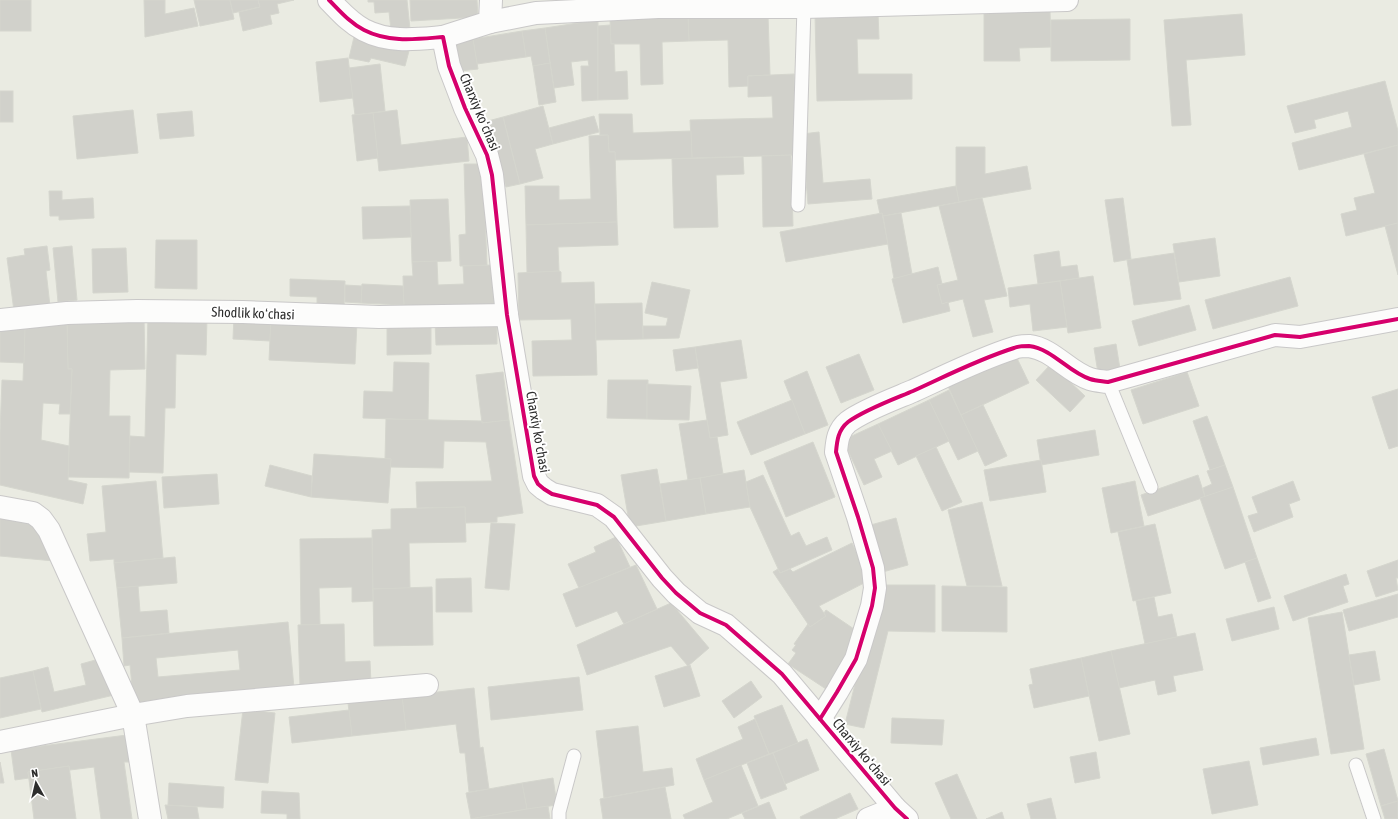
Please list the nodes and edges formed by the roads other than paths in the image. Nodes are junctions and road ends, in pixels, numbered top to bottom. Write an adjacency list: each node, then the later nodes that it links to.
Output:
1 (329, 0): 7 (street)
2 (491, 0): 6 (street)
3 (1067, 0): 4 (street)
4 (839, 3): 5 (street)
5 (804, 7): 6 (street); 8 (lane)
6 (490, 22): 7 (street)
7 (443, 37): 9 (street, Charxiy koʻchasi)
8 (798, 205)
9 (507, 315): 11 (street, Shodlik koʻchasi); 17 (street, Charxiy koʻchasi)
10 (1398, 319): 12 (street)
11 (0, 320)
12 (1108, 382): 13 (lane); 17 (street)
13 (1151, 487)
14 (0, 507): 16 (street)
15 (428, 685): 16 (street)
16 (133, 715): 18 (street); 22 (street)
17 (820, 719): 21 (street, Charxiy koʻchasi)
18 (0, 742)
19 (574, 756): 23 (lane)
20 (1356, 765): 25 (lane)
21 (901, 814): 24 (street)
22 (150, 819)
23 (559, 819)
24 (868, 819)
25 (1374, 819)

